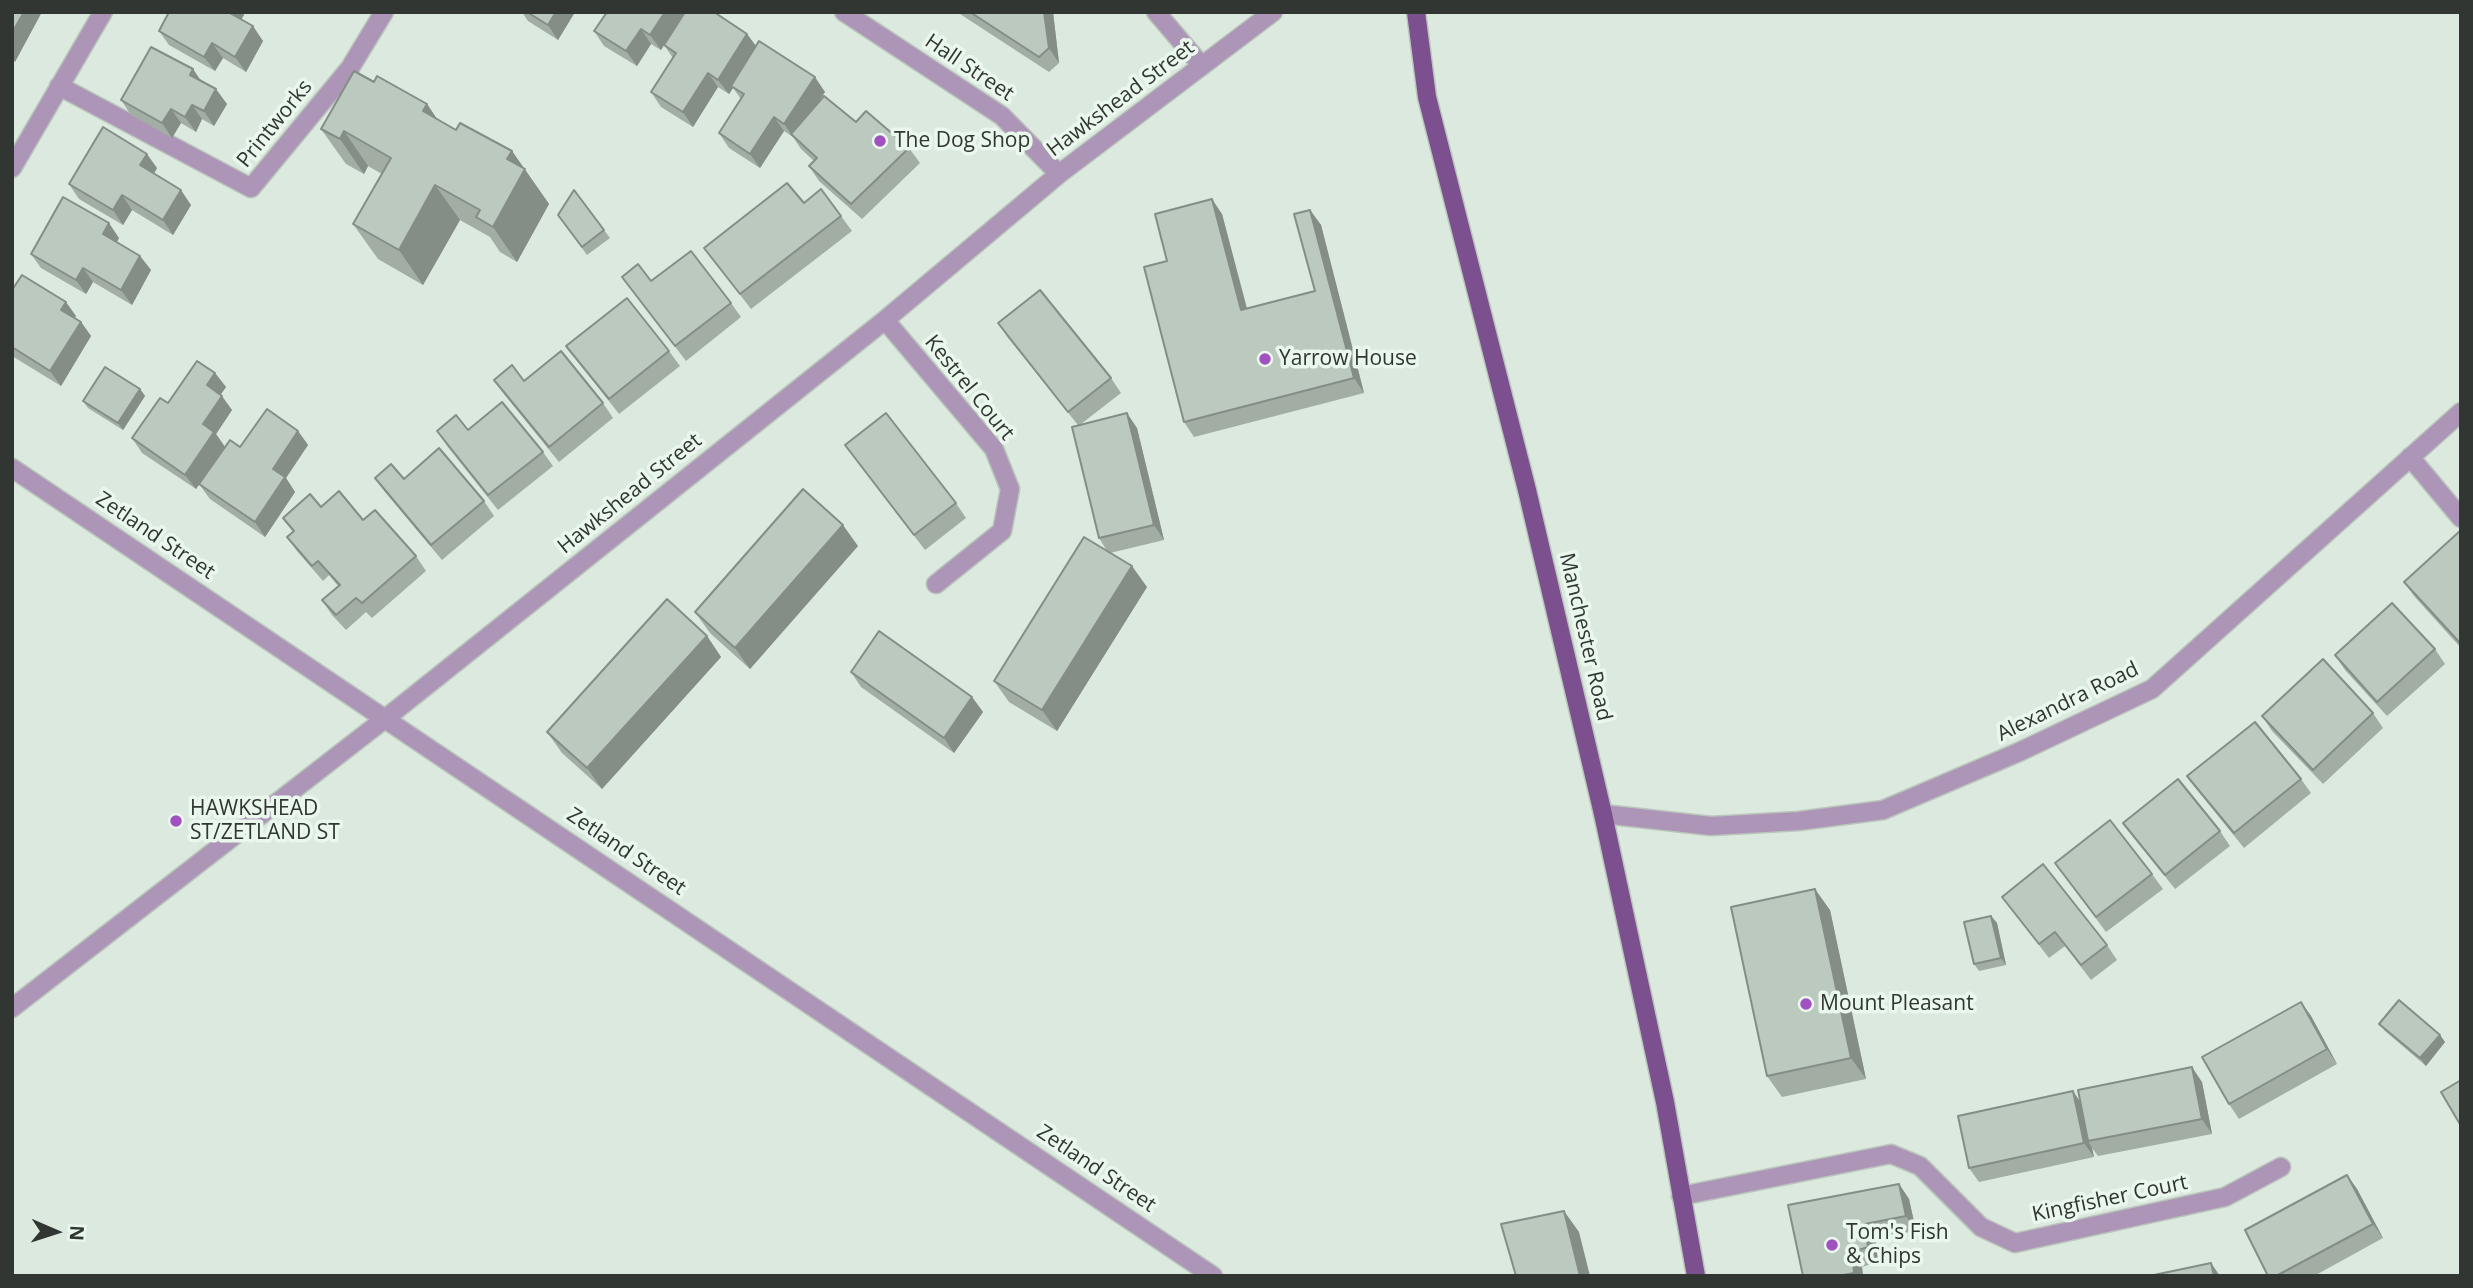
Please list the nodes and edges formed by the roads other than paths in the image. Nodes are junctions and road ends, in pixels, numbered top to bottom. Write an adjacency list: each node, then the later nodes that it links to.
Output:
1 (103, 12): 8 (street)
2 (384, 12): 8 (street, Printworks)
3 (844, 12): 10 (street, Hall Street)
4 (1156, 12): 7 (street)
5 (1273, 12): 7 (street, Hawkshead Street)
6 (1416, 12): 18 (main road, Manchester Road)
7 (1202, 66): 10 (street, Hawkshead Street)
8 (59, 86): 9 (street)
9 (12, 168)
10 (1059, 174): 11 (street, Hawkshead Street)
11 (885, 320): 16 (street, Kestrel Court); 17 (street, Hawkshead Street)
12 (2461, 412): 13 (street, Alexandra Road)
13 (2410, 457): 15 (street); 18 (street, Alexandra Road)
14 (12, 468): 17 (street, Zetland Street)
15 (2461, 518)
16 (936, 584)
17 (386, 718): 19 (street, Hawkshead Street); 22 (street, Zetland Street)
18 (1603, 814): 21 (main road, Manchester Road)
19 (12, 1008)
20 (2281, 1167): 21 (street, Kingfisher Court)
21 (1681, 1196): 23 (main road, Manchester Road)
22 (1213, 1276)
23 (1696, 1276)

